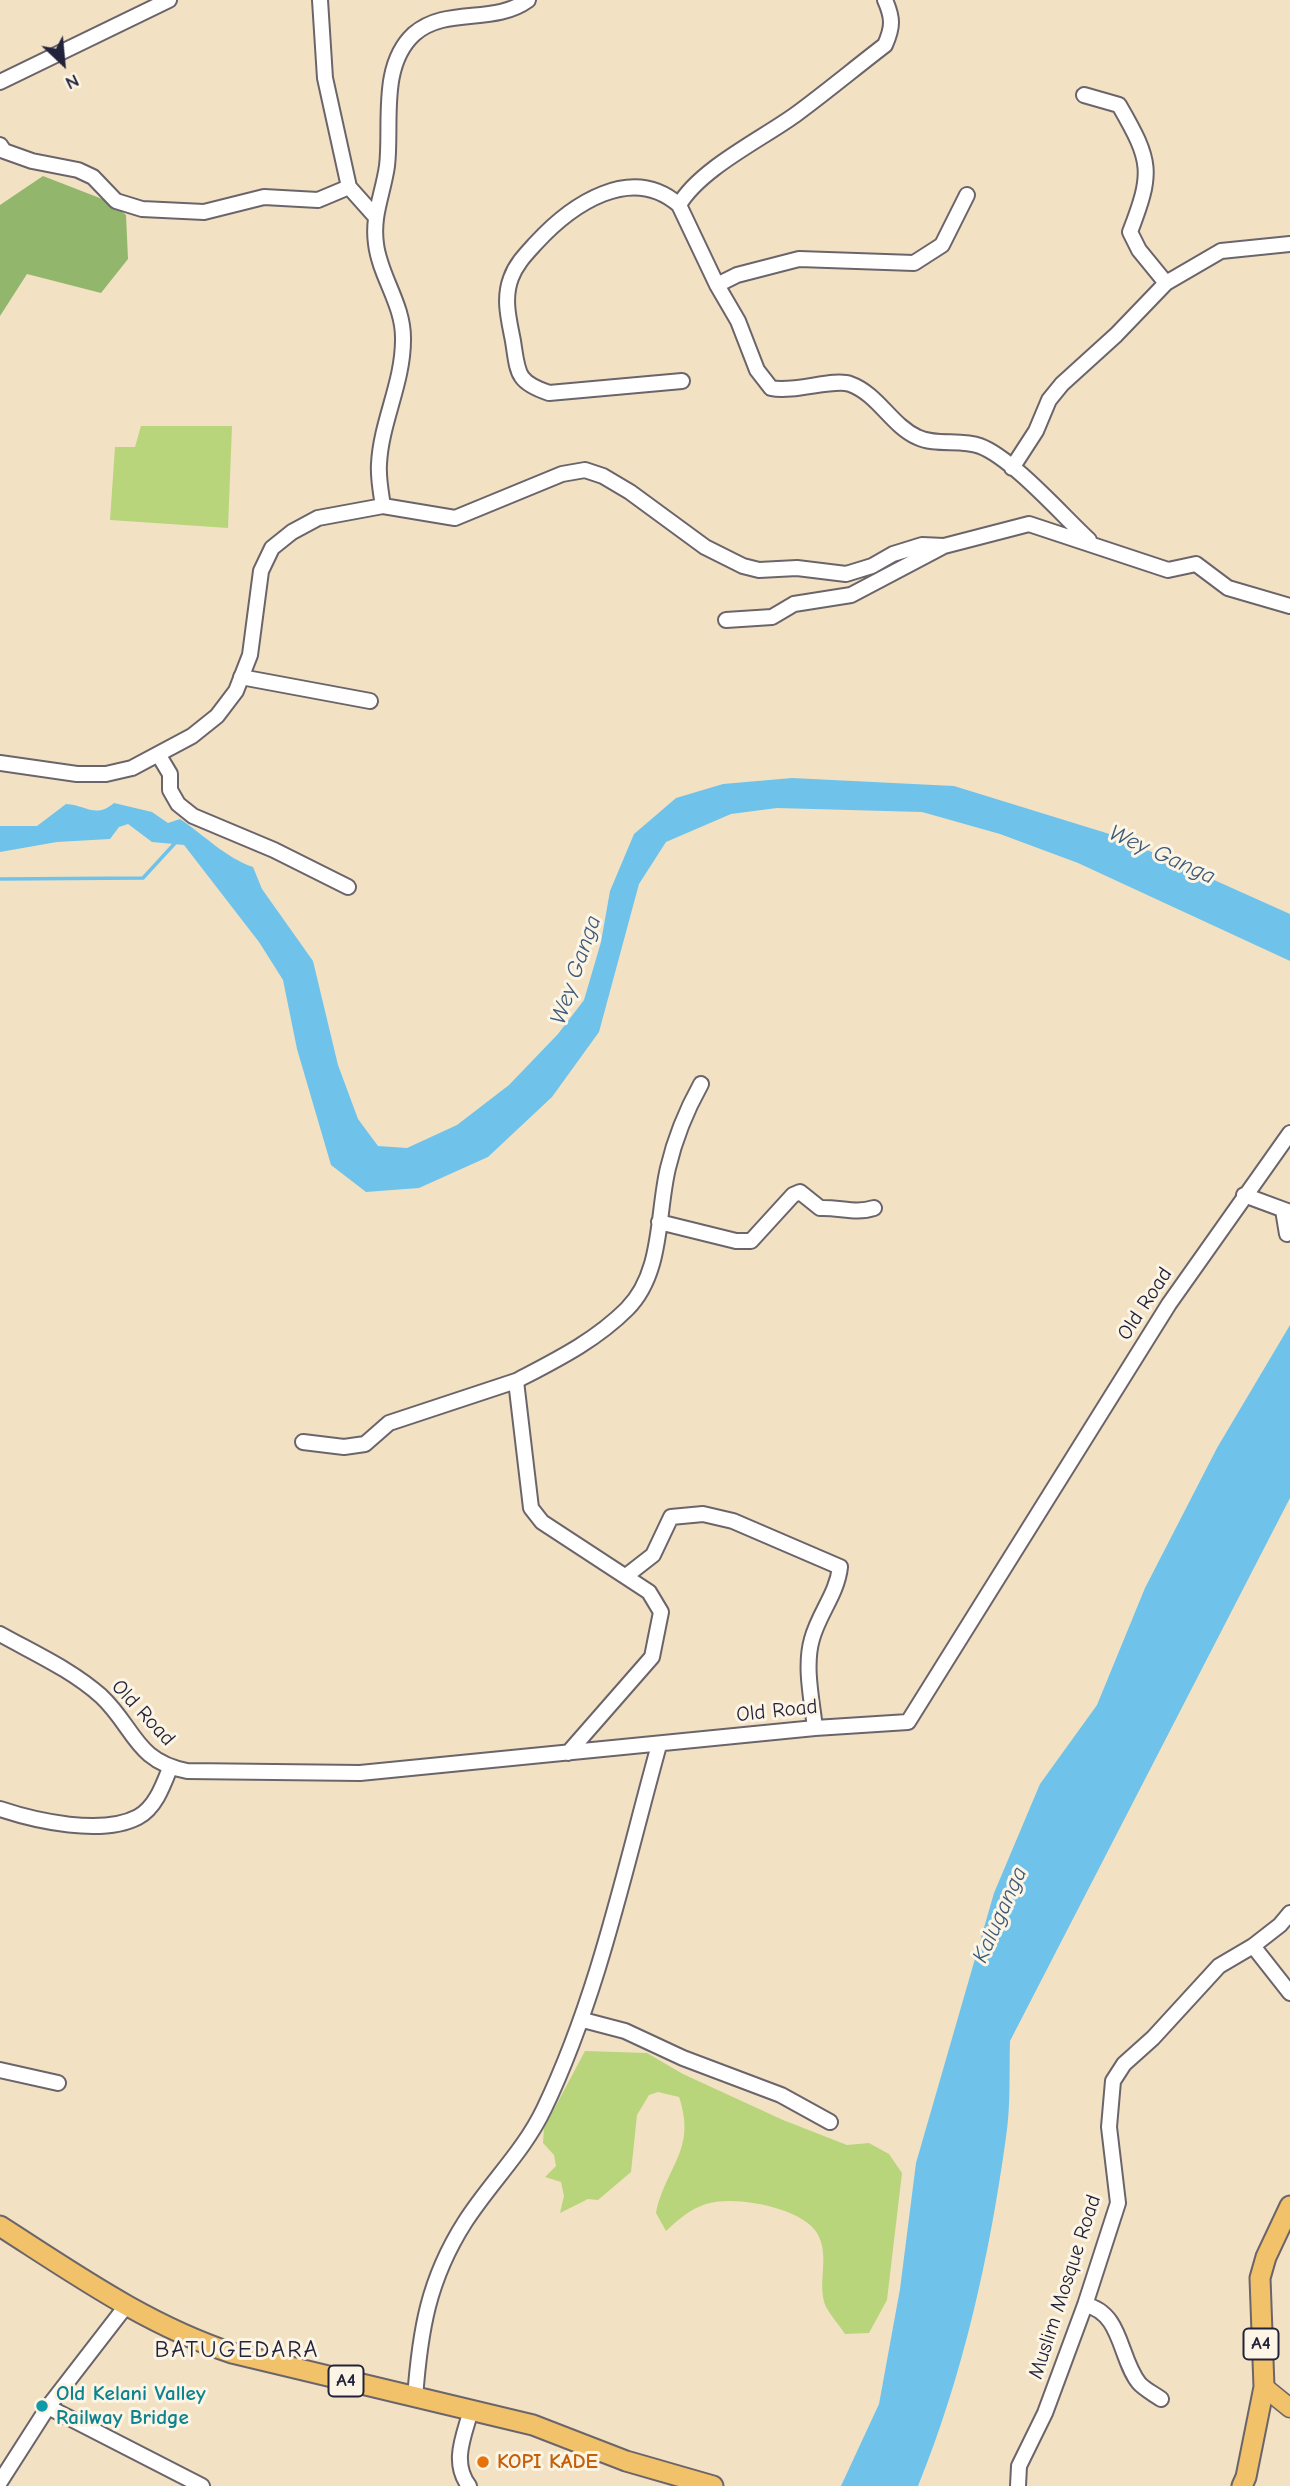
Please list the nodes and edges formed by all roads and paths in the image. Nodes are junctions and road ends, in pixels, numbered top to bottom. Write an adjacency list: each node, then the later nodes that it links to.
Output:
1 (169, 0): 5 (street)
2 (320, 0): 8 (street)
3 (528, 0): 11 (street)
4 (885, 0): 10 (street)
5 (0, 82)
6 (1084, 95): 13 (street)
7 (0, 145): 8 (street)
8 (349, 187): 11 (street)
9 (967, 195): 14 (street)
10 (679, 205): 14 (street); 15 (street)
11 (374, 215): 17 (street)
12 (1290, 244): 13 (street)
13 (1166, 283): 16 (street)
14 (717, 285): 16 (street)
15 (682, 381)
16 (1012, 468): 18 (street)
17 (383, 506): 19 (street); 22 (street)
18 (1092, 544): 19 (street); 20 (street)
19 (944, 547): 21 (street)
20 (1290, 606)
21 (726, 620)
22 (241, 677): 23 (street); 24 (street)
23 (370, 701)
24 (158, 754): 25 (street); 26 (street)
25 (0, 763)
26 (348, 887)
27 (701, 1084): 32 (street)
28 (1290, 1133): 29 (street, Old Road)
29 (1244, 1195): 31 (street); 38 (street, Old Road)
30 (874, 1208): 32 (street)
31 (1287, 1211): 33 (street)
32 (659, 1222): 34 (street)
33 (1287, 1234)
34 (516, 1381): 35 (street); 36 (street)
35 (303, 1442)
36 (626, 1576): 38 (street); 40 (street)
37 (0, 1634): 41 (street, Old Road)
38 (815, 1728): 39 (street, Old Road)
39 (659, 1745): 40 (street, Old Road); 46 (street)
40 (568, 1753): 41 (street, Old Road)
41 (170, 1768): 42 (street)
42 (0, 1809)
43 (1290, 1913): 44 (street, Muslim Mosque Road)
44 (1253, 1945): 45 (street); 52 (street, Muslim Mosque Road)
45 (1290, 1993)
46 (583, 2020): 49 (street); 55 (street)
47 (0, 2070): 48 (street)
48 (58, 2083)
49 (830, 2122)
50 (1290, 2206): 54 (highway, A4)
51 (0, 2226): 53 (highway, A4)
52 (1086, 2305): 56 (street); 64 (street, Muslim Mosque Road)
53 (126, 2306): 55 (highway, A4); 57 (street)
54 (1264, 2387): 58 (main road); 65 (highway, A4)
55 (415, 2398): 59 (highway, A4)
56 (1161, 2399)
57 (48, 2407): 60 (street); 61 (street)
58 (1290, 2408)
59 (471, 2410): 62 (street); 63 (highway, A4)
60 (0, 2482)
61 (202, 2486)
62 (470, 2486)
63 (713, 2486)
64 (1018, 2486)
65 (1242, 2486)

